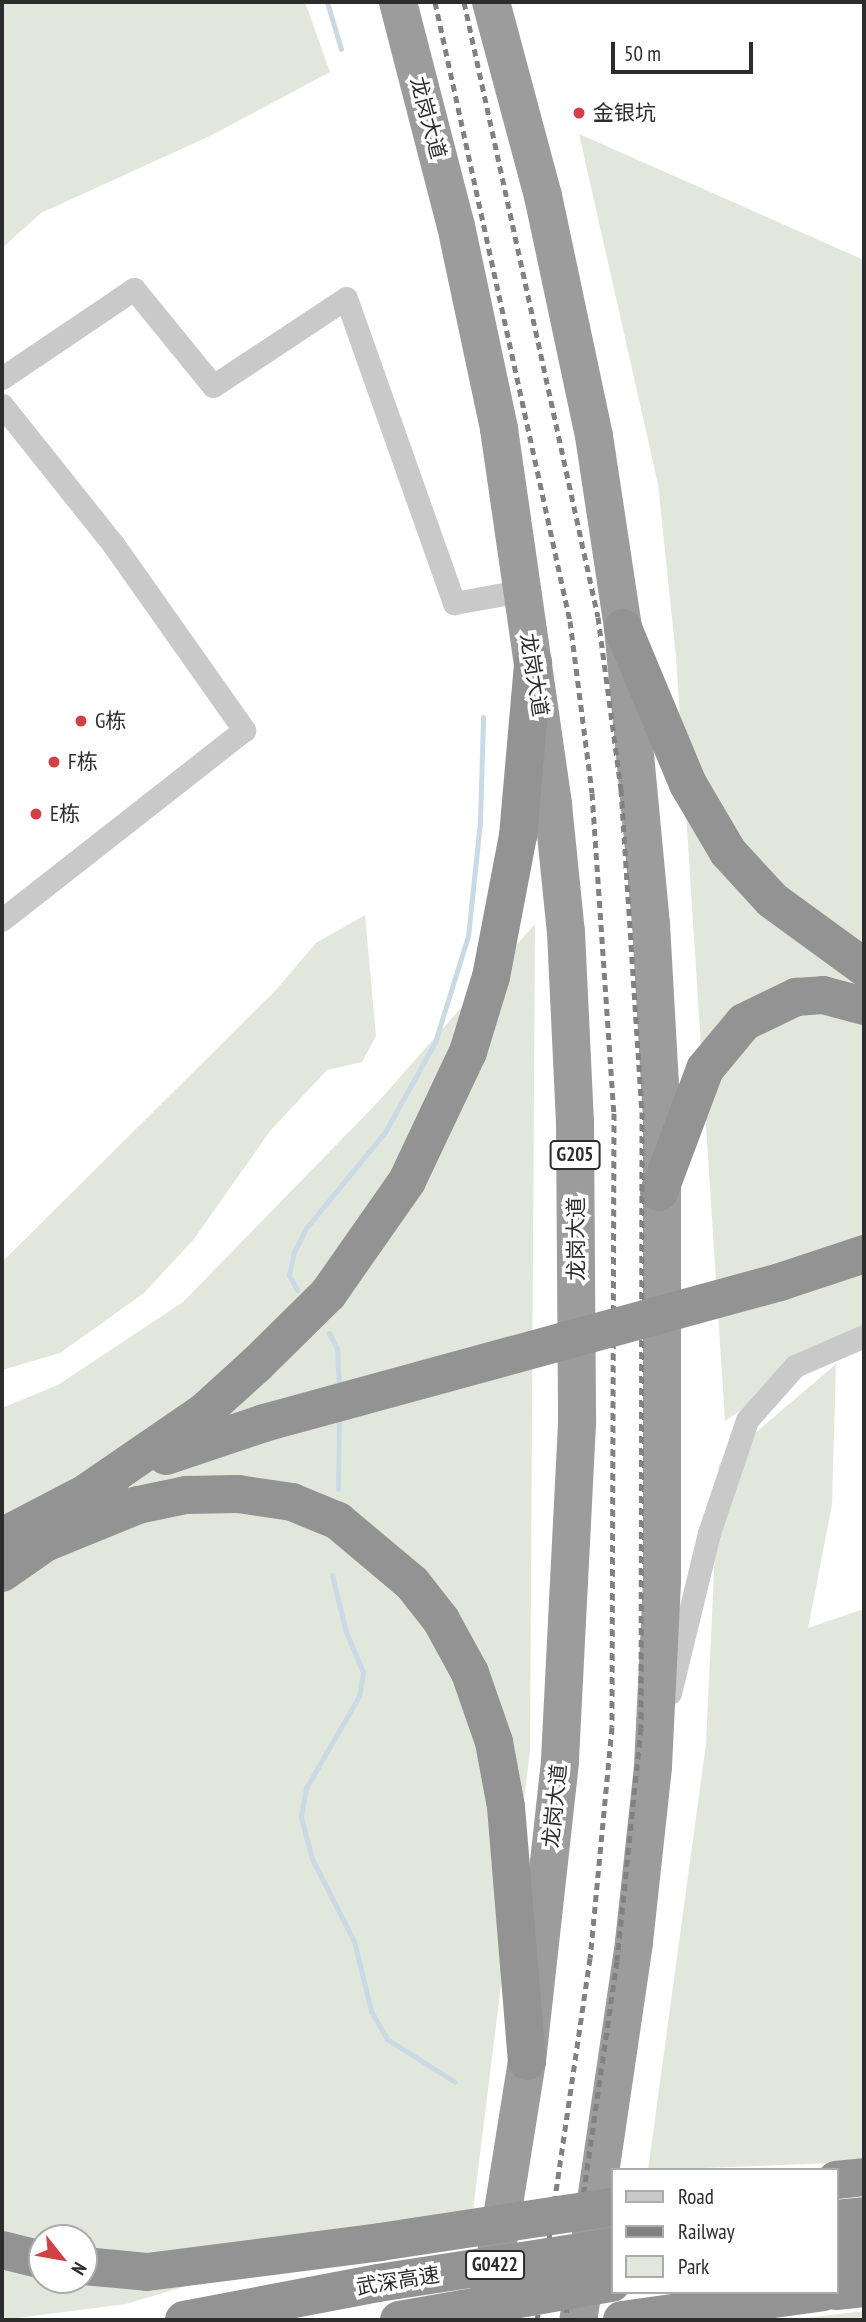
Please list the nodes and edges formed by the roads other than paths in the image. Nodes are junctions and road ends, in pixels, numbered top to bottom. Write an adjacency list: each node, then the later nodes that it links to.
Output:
1 (398, 2): 5 (highway, 龙岗大道 / G205)
2 (491, 2): 6 (highway)
3 (2, 378): 5 (street)
4 (2, 405): 8 (street)
5 (521, 591): 7 (highway, 龙岗大道 / G205)
6 (623, 628): 9 (highway); 11 (highway)
7 (533, 663): 17 (highway); 22 (highway, 龙岗大道 / G205)
8 (2, 920)
9 (864, 967)
10 (864, 1006): 11 (highway)
11 (659, 1192): 21 (highway)
12 (864, 1254): 14 (highway)
13 (864, 1275): 14 (highway)
14 (781, 1291): 16 (highway, bridge)
15 (864, 1336): 21 (street)
16 (266, 1432): 17 (highway); 19 (highway)
17 (89, 1491): 18 (highway)
18 (2, 1537)
19 (46, 1543): 20 (highway); 22 (highway)
20 (2, 1573)
21 (653, 1767): 41 (highway)
22 (527, 2061): 40 (highway, 龙岗大道 / G205)
23 (864, 2178): 24 (highway)
24 (838, 2180)
25 (610, 2207): 33 (highway, bridge)
26 (864, 2216): 27 (highway)
27 (838, 2219)
28 (610, 2247): 38 (highway, 武深高速 / G0422, bridge)
29 (2, 2250): 32 (highway)
30 (864, 2252): 31 (highway)
31 (838, 2255)
32 (28, 2256)
33 (98, 2267)
34 (610, 2283): 39 (highway, 武深高速 / G0422, bridge)
35 (864, 2288): 36 (highway)
36 (838, 2291)
37 (806, 2294): 42 (highway)
38 (184, 2320)
39 (399, 2320)
40 (485, 2320)
41 (578, 2320)
42 (622, 2320)

